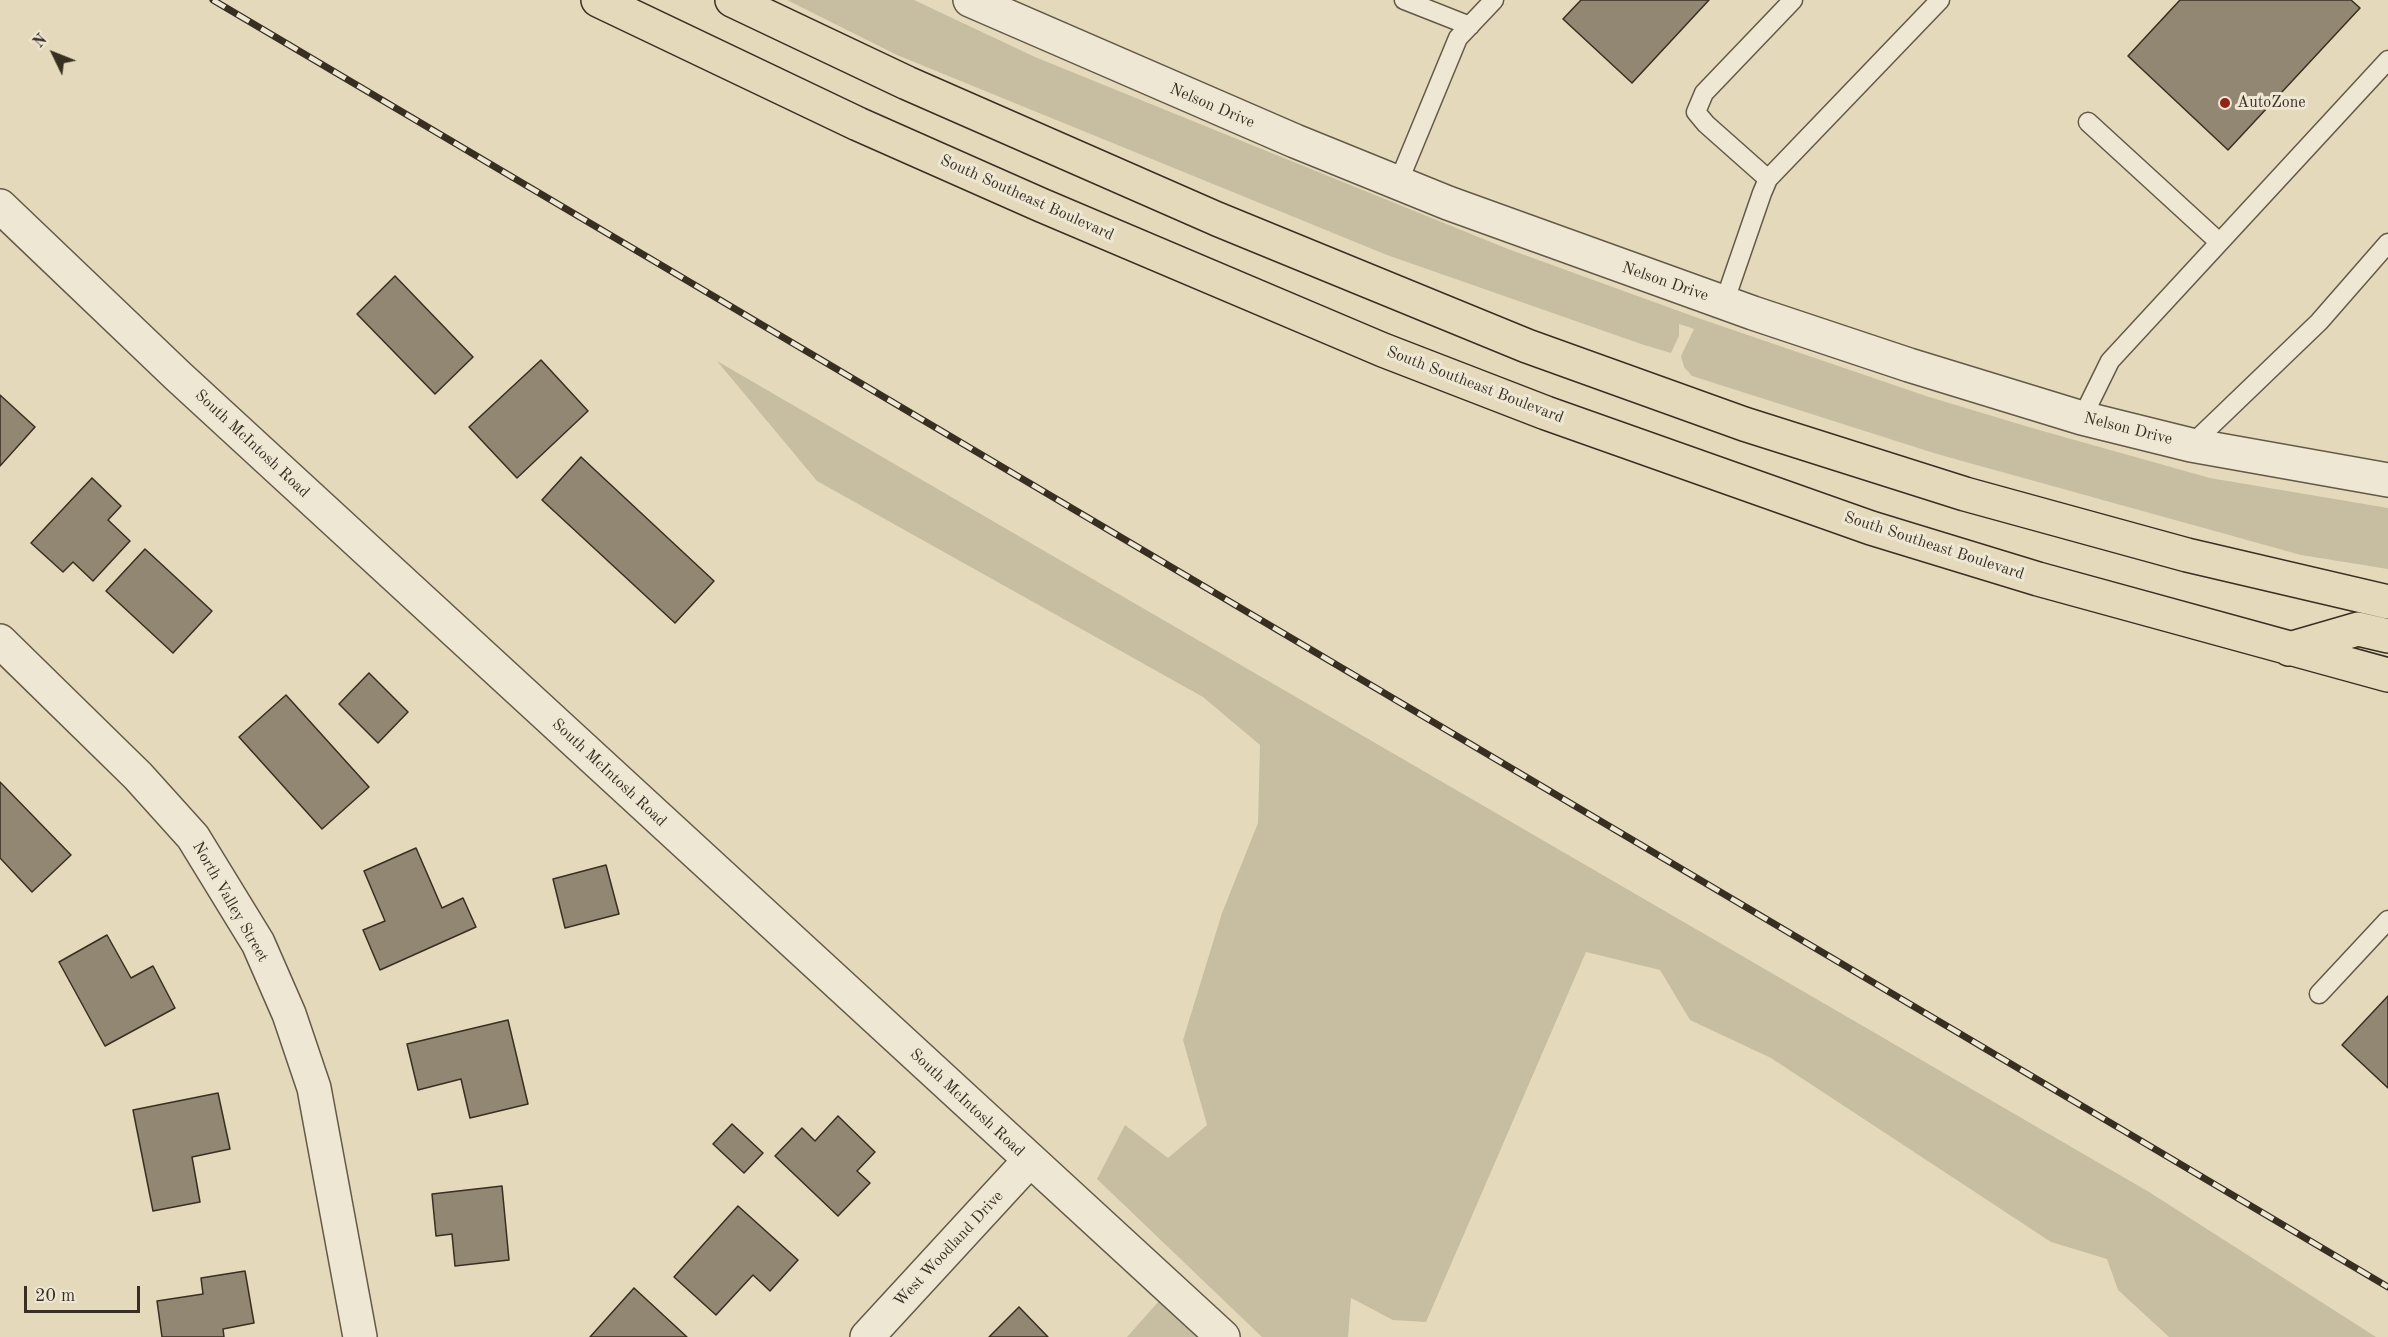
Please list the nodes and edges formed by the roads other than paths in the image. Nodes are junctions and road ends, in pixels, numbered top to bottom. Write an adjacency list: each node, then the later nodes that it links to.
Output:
1 (598, 0): 23 (main road, South Southeast Boulevard)
2 (732, 0): 20 (main road)
3 (1404, 0): 8 (lane)
4 (1494, 0): 8 (lane)
5 (1793, 0): 11 (lane)
6 (1940, 0): 11 (lane)
7 (992, 4): 12 (street, Nelson Drive)
8 (1470, 26): 12 (lane)
9 (2388, 60): 14 (lane)
10 (2088, 122): 14 (lane)
11 (1768, 179): 16 (lane)
12 (1398, 183): 16 (street, Nelson Drive)
13 (0, 206): 27 (street, South McIntosh Road)
14 (2219, 242): 17 (lane)
15 (2388, 243): 18 (lane)
16 (1724, 303): 17 (street, Nelson Drive)
17 (2082, 418): 18 (street, Nelson Drive)
18 (2191, 444): 19 (street, Nelson Drive)
19 (2388, 480)
20 (2388, 602)
21 (2388, 636): 23 (main road)
22 (0, 641): 28 (street, North Valley Street)
23 (2289, 648): 24 (main road, South Southeast Boulevard)
24 (2388, 675)
25 (2388, 920): 26 (lane)
26 (2319, 994)
27 (1030, 1161): 29 (street, West Woodland Drive); 30 (street, South McIntosh Road)
28 (360, 1337)
29 (867, 1337)
30 (1223, 1337)

